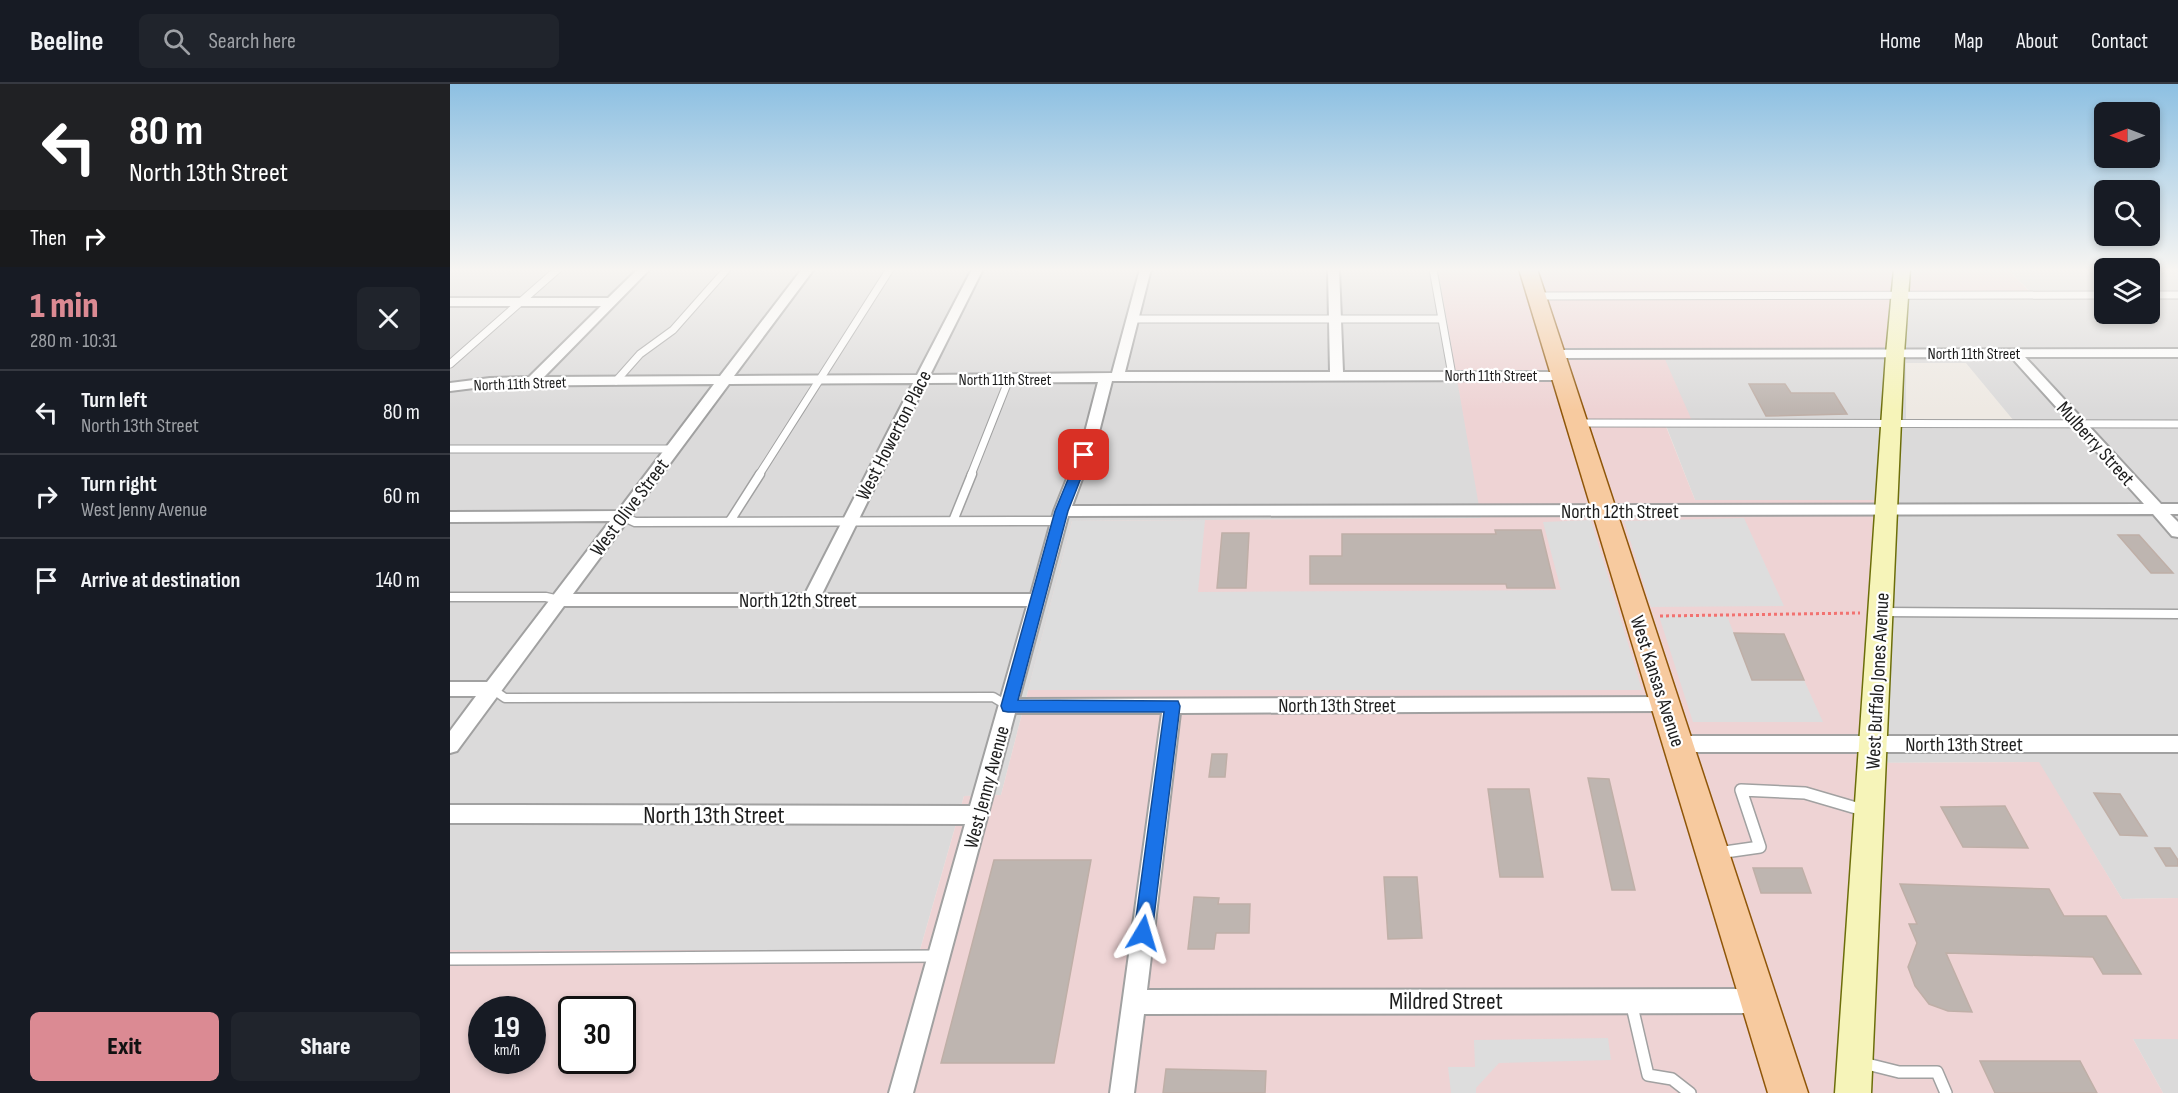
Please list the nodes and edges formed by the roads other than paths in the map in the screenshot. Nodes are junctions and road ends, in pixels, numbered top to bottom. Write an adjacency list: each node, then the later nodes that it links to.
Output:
1 (504, 316): 15 (lane)
2 (597, 316): 23 (street)
3 (685, 316): 24 (lane)
4 (773, 316): 25 (street, West Olive Street)
5 (860, 316): 22 (lane)
6 (953, 316): 20 (street, West Howerton Place)
7 (1543, 316): 16 (main road, West Kansas Avenue)
8 (1899, 316): 14 (main road, West Buffalo Jones Avenue)
9 (1133, 319): 10 (lane); 19 (street, West Jenny Avenue)
10 (1335, 319): 11 (lane); 17 (street)
11 (1442, 319): 18 (lane)
12 (2014, 353): 13 (street, North 11th Street); 14 (street, North 11th Street); 29 (street, Mulberry Street)
13 (2178, 353)
14 (1895, 354): 16 (street, North 11th Street); 28 (main road, West Buffalo Jones Avenue)
15 (450, 364)
16 (1558, 365): 18 (street, North 11th Street); 27 (main road, West Kansas Avenue)
17 (1337, 375): 18 (street, North 11th Street); 19 (street, North 11th Street)
18 (1452, 375)
19 (1112, 377): 21 (street, North 11th Street); 38 (street, West Jenny Avenue)
20 (922, 379): 21 (street, North 11th Street); 22 (street, North 11th Street); 41 (street, West Howerton Place)
21 (1009, 379): 42 (lane)
22 (819, 380): 25 (street, North 11th Street); 40 (lane)
23 (533, 381): 24 (street, North 11th Street); 26 (street, North 11th Street)
24 (616, 381): 25 (street, North 11th Street)
25 (724, 381): 32 (street, West Olive Street)
26 (450, 387)
27 (1576, 423): 28 (lane); 36 (main road, West Kansas Avenue)
28 (1892, 424): 29 (lane); 35 (main road, West Buffalo Jones Avenue)
29 (2079, 424): 30 (lane); 33 (street, Mulberry Street)
30 (2178, 424)
31 (450, 449): 32 (lane)
32 (673, 449): 37 (street, West Olive Street)
33 (2157, 509): 34 (street, North 12th Street); 35 (street, North 12th Street); 43 (street, Mulberry Street)
34 (2178, 509)
35 (1887, 510): 36 (street, North 12th Street); 48 (main road, West Buffalo Jones Avenue)
36 (1604, 511): 38 (street, North 12th Street); 52 (main road, West Kansas Avenue)
37 (622, 516): 39 (street); 40 (lane); 45 (street, West Olive Street)
38 (1060, 516): 42 (lane); 46 (street, West Jenny Avenue)
39 (450, 517)
40 (730, 521): 41 (lane)
41 (850, 521): 42 (lane); 47 (street, West Howerton Place)
42 (953, 521)
43 (2178, 532)
44 (450, 597): 45 (lane)
45 (559, 600): 47 (street, North 12th Street); 51 (street, West Olive Street)
46 (1037, 600): 47 (street, North 12th Street); 53 (street, West Jenny Avenue)
47 (810, 601)
48 (1881, 612): 49 (lane); 55 (main road, West Buffalo Jones Avenue)
49 (2178, 614)
50 (450, 689): 51 (street)
51 (492, 689): 53 (lane); 58 (street, West Olive Street)
52 (1665, 704): 54 (street, North 13th Street); 56 (main road, West Kansas Avenue)
53 (1008, 706): 54 (street, North 13th Street); 61 (street, West Jenny Avenue)
54 (1172, 706): 67 (street)
55 (1874, 743): 56 (street, North 13th Street); 57 (street, North 13th Street); 59 (main road, West Buffalo Jones Avenue)
56 (1678, 744): 62 (main road, West Kansas Avenue)
57 (2178, 744)
58 (450, 745)
59 (1870, 812): 62 (lane); 68 (main road, West Buffalo Jones Avenue)
60 (450, 814): 61 (street, North 13th Street)
61 (978, 815): 63 (street, West Jenny Avenue)
62 (1713, 853): 66 (main road, West Kansas Avenue)
63 (939, 956): 64 (lane); 69 (street, West Jenny Avenue)
64 (450, 959)
65 (1631, 1001): 66 (street, Mildred Street); 67 (street, Mildred Street); 71 (lane)
66 (1759, 1001): 72 (main road, West Kansas Avenue)
67 (1134, 1002): 70 (street)
68 (1855, 1061): 73 (main road, West Buffalo Jones Avenue); 74 (lane)
69 (900, 1093)
70 (1122, 1093)
71 (1690, 1093)
72 (1788, 1093)
73 (1853, 1093)
74 (1946, 1093)

